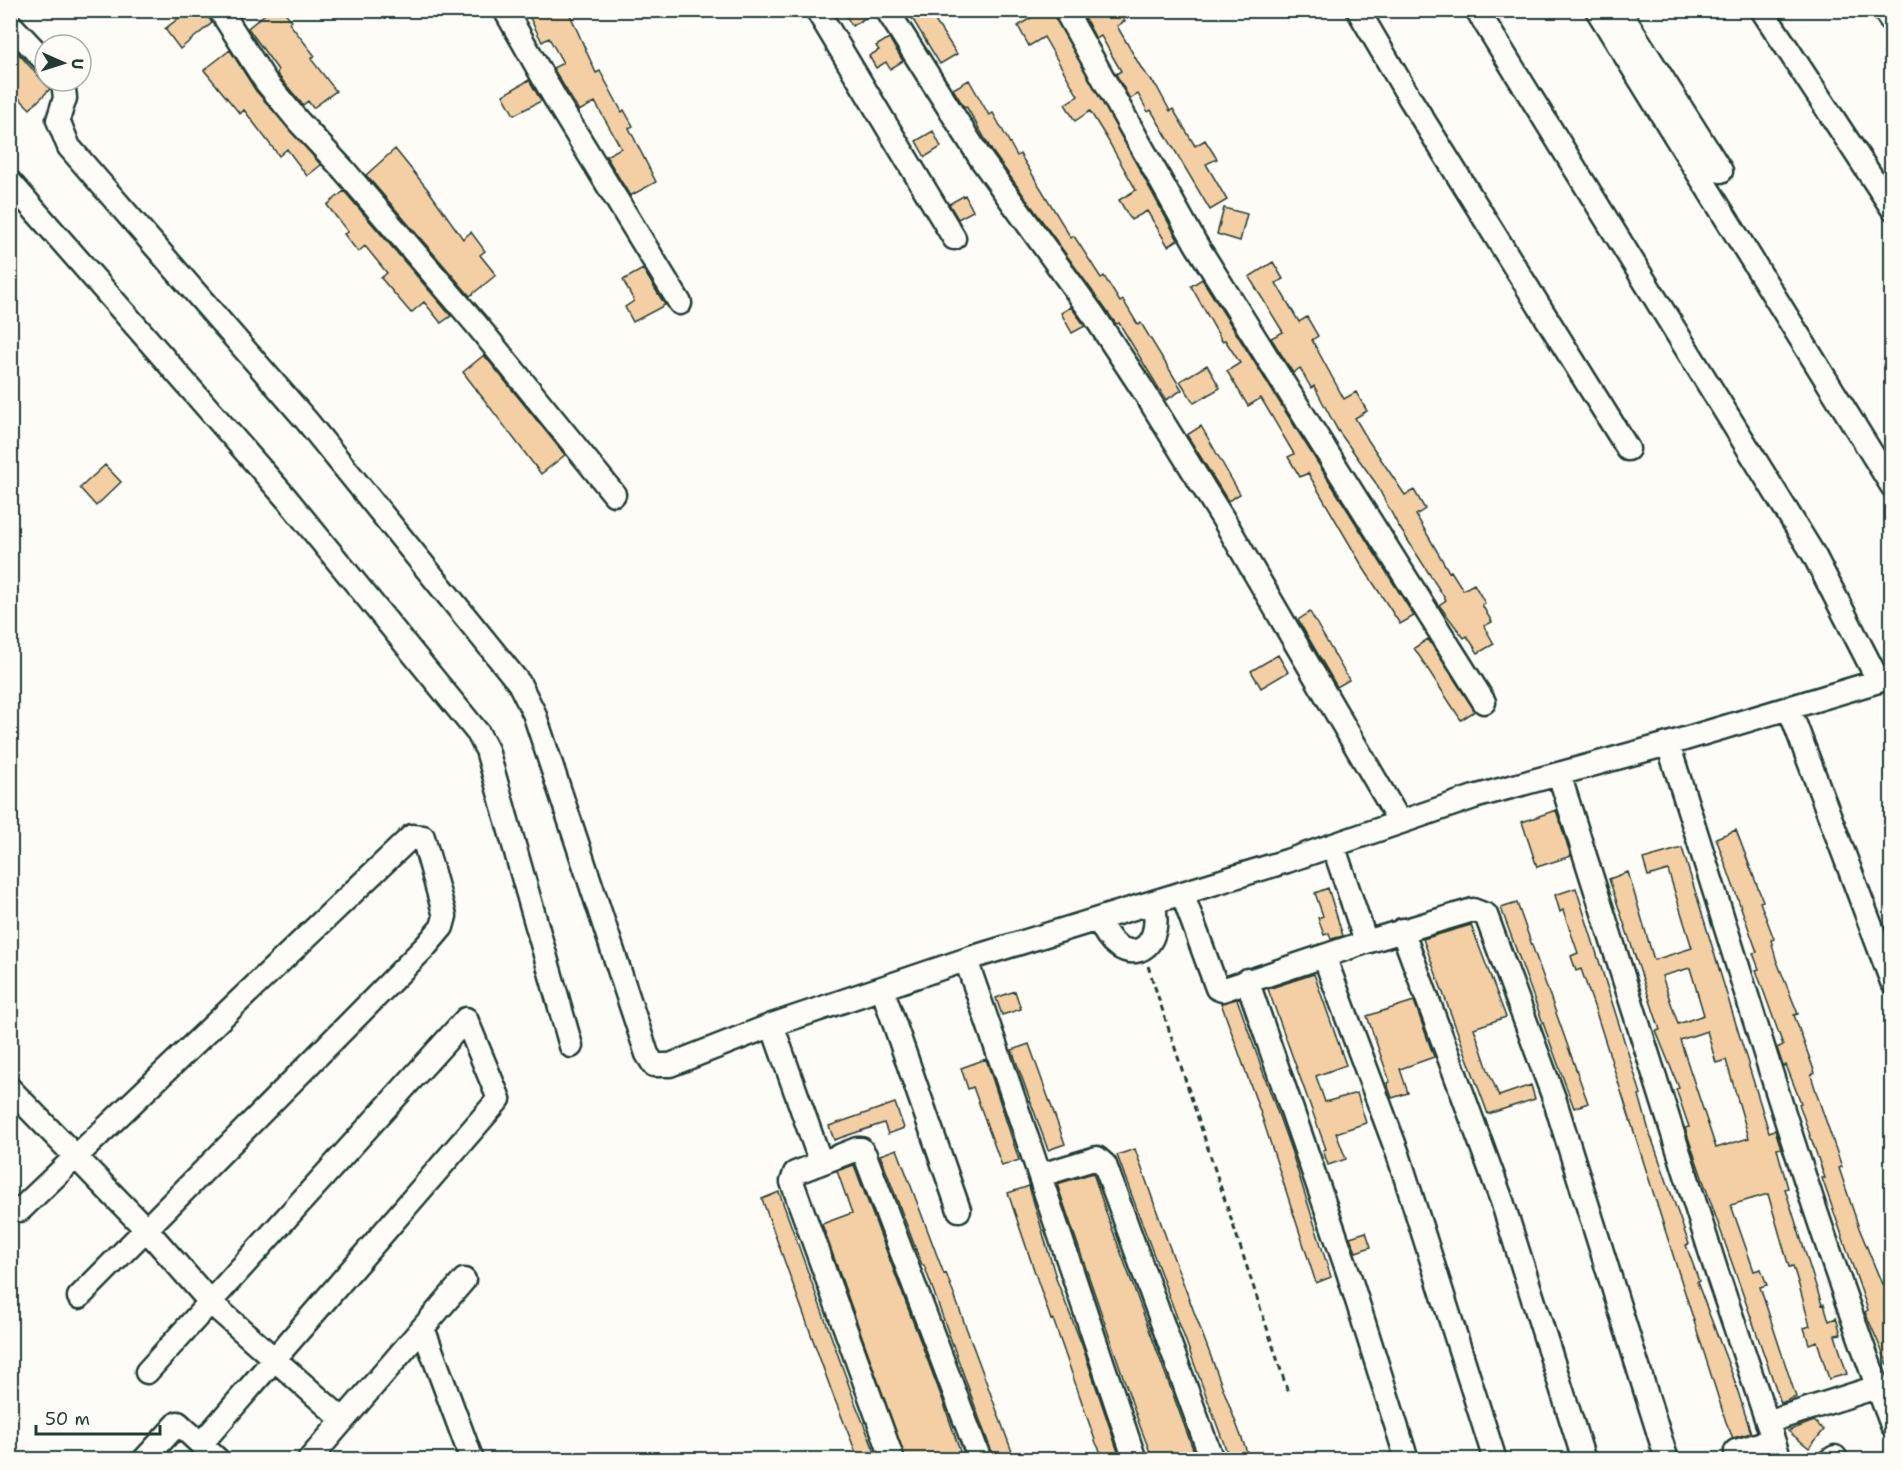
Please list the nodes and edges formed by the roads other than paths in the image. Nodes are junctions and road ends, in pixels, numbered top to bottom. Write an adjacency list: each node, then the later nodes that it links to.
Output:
1 (220, 10): 23 (street)
2 (505, 10): 20 (street)
3 (817, 10): 19 (street)
4 (887, 10): 29 (street)
5 (1065, 10): 25 (street)
6 (1358, 10): 21 (street)
7 (1478, 10): 24 (street)
8 (1598, 10): 22 (street)
9 (1619, 10): 16 (street)
10 (1762, 10): 18 (street)
11 (1884, 10): 12 (street)
12 (1892, 22)
13 (10, 24): 14 (street)
14 (33, 48)
15 (65, 93): 41 (street)
16 (1721, 171)
17 (10, 182): 42 (street)
18 (1892, 208)
19 (954, 238)
20 (680, 303)
21 (1628, 449)
22 (1892, 486)
23 (614, 494)
24 (1888, 679): 26 (street)
25 (1484, 702)
26 (1790, 708): 27 (street); 39 (street)
27 (1668, 744): 28 (street); 56 (street)
28 (1559, 774): 29 (street); 59 (street)
29 (1400, 822): 30 (street)
30 (1333, 845): 31 (street); 35 (street)
31 (1182, 893): 32 (street); 38 (street)
32 (1153, 902): 33 (street); 33 (street)
33 (1099, 919): 37 (street)
34 (1402, 930): 35 (street); 72 (street); 73 (street)
35 (1366, 942): 36 (street)
36 (1324, 956): 38 (street); 71 (street)
37 (966, 960): 40 (street); 46 (street)
38 (1246, 980): 70 (street)
39 (1892, 982)
40 (882, 988): 41 (street); 48 (street)
41 (772, 1025): 45 (street)
42 (571, 1047)
43 (10, 1089): 44 (street)
44 (77, 1159): 47 (street); 49 (street); 49 (street)
45 (820, 1163): 66 (street); 67 (street)
46 (1041, 1175): 68 (street); 69 (street)
47 (20, 1210)
48 (959, 1210)
49 (146, 1229): 51 (street); 52 (street)
50 (465, 1280): 53 (street)
51 (79, 1297)
52 (211, 1303): 54 (street); 54 (street); 55 (street)
53 (423, 1328): 57 (street); 65 (street)
54 (275, 1359): 57 (street); 60 (street)
55 (147, 1372)
56 (1877, 1387): 58 (street); 59 (street)
57 (342, 1419): 64 (street)
58 (1892, 1425)
59 (1773, 1440): 61 (street)
60 (201, 1444): 62 (street); 63 (street)
61 (1736, 1452)
62 (144, 1460)
63 (218, 1460)
64 (309, 1460)
65 (472, 1460)
66 (893, 1460)
67 (980, 1460)
68 (1135, 1460)
69 (1212, 1460)
70 (1407, 1460)
71 (1495, 1460)
72 (1584, 1460)
73 (1667, 1460)

